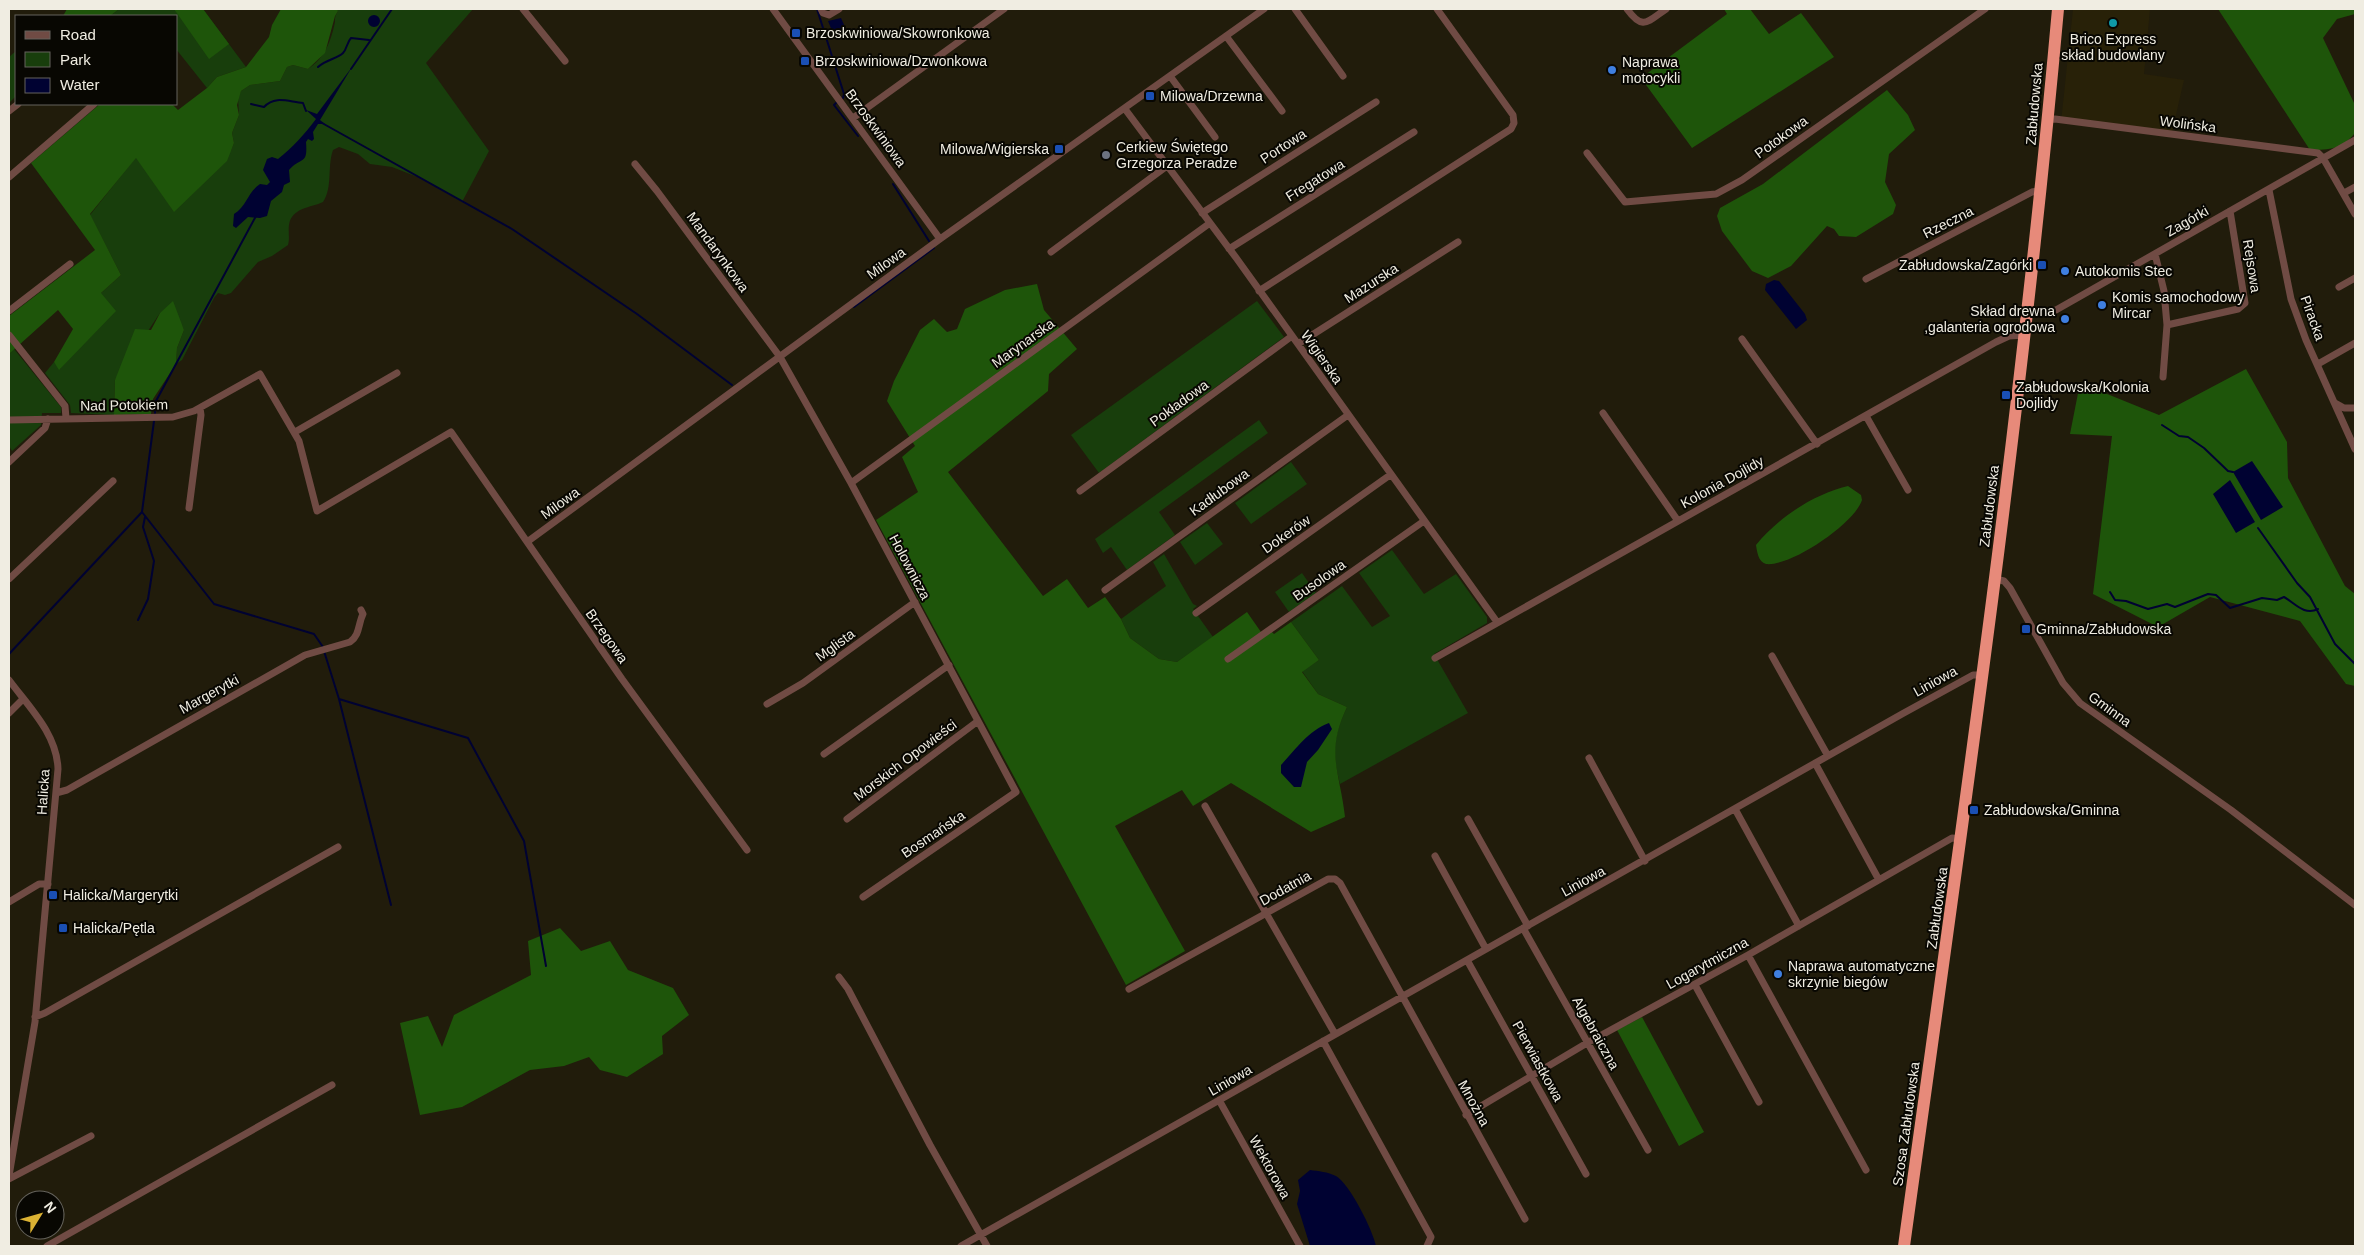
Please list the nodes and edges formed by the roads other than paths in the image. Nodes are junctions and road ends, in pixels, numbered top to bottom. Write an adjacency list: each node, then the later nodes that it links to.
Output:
1 (523, 9): 14 (street)
2 (773, 9): 21 (street, Brzoskwiniowa)
3 (821, 9): 4 (street)
4 (839, 9)
5 (1004, 9): 21 (street)
6 (1264, 9): 13 (street, Milowa)
7 (1295, 9): 16 (street)
8 (1437, 9): 48 (street)
9 (1627, 9): 10 (street)
10 (1666, 9)
11 (1985, 9): 26 (street, Potokowa)
12 (2058, 9): 22 (highway, Zabłudowska)
13 (1226, 36): 15 (street, Milowa); 20 (street)
14 (564, 61)
15 (1170, 76): 19 (street, Milowa); 24 (street)
16 (1343, 76)
17 (1376, 102): 36 (street, Portowa)
18 (93, 105): 30 (street)
19 (1125, 109): 29 (street, Wigierska); 39 (street, Milowa)
20 (1282, 111)
21 (853, 118): 39 (street, Brzoskwiniowa)
22 (2048, 120): 27 (street, Wolińska); 32 (highway, Zabłudowska)
23 (1414, 132): 41 (street, Fregatowa)
24 (1215, 137)
25 (2355, 140): 27 (street, Zagórki)
26 (1587, 153)
27 (2323, 158): 33 (street, Zagórki); 34 (street)
28 (635, 164): 58 (street, Mandarynkowa)
29 (1167, 166): 36 (street, Wigierska); 42 (street)
30 (9, 177)
31 (2355, 187): 34 (street)
32 (2041, 190): 46 (street, Rzeczna); 50 (highway, Zabłudowska)
33 (2268, 190): 35 (street, Zagórki); 59 (street, Piracka)
34 (2344, 193): 37 (street)
35 (2230, 211): 43 (street, Zagórki); 51 (street, Rejsowa)
36 (1202, 212): 38 (street, Wigierska)
37 (2355, 214)
38 (1210, 223): 41 (street, Wigierska); 78 (street, Marynarska)
39 (940, 239): 58 (street, Milowa)
40 (1458, 242): 57 (street, Mazurska)
41 (1229, 249): 48 (street, Wigierska)
42 (1051, 252)
43 (2156, 254): 50 (street, Zagórki); 51 (street)
44 (70, 264): 49 (street)
45 (2355, 278): 47 (street)
46 (1866, 279)
47 (2339, 287)
48 (1260, 291): 54 (street, Wigierska)
49 (9, 311)
50 (2027, 314): 53 (highway, Zabłudowska)
51 (2167, 325): 61 (street)
52 (9, 335): 68 (street)
53 (2025, 335): 67 (street, Kolonia Dojlidy); 86 (highway, Zabłudowska)
54 (1292, 336): 57 (street, Wigierska); 80 (street, Pokładowa)
55 (1742, 339): 73 (street)
56 (2355, 342): 59 (street)
57 (1298, 344): 66 (street, Wigierska)
58 (780, 357): 78 (street, Holownicza); 84 (street, Milowa)
59 (2318, 364): 62 (street, Piracka)
60 (397, 373): 71 (street)
61 (2163, 377)
62 (2335, 403): 64 (street); 74 (street, Piracka)
63 (200, 408): 68 (street, Nad Potokiem); 71 (street, Nad Potokiem); 81 (street)
64 (2355, 408)
65 (1603, 413): 83 (street)
66 (1348, 415): 76 (street, Wigierska); 87 (street, Kadłubowa)
67 (1866, 416): 73 (street, Kolonia Dojlidy); 79 (street)
68 (66, 418): 69 (street, Nad Potokiem)
69 (48, 419): 70 (street, Nad Potokiem); 75 (street)
70 (9, 420)
71 (295, 432): 72 (street, Nad Potokiem)
72 (451, 432): 84 (street, Brzegowa)
73 (1817, 444): 83 (street, Kolonia Dojlidy)
74 (2355, 449)
75 (9, 462)
76 (1390, 475): 82 (street, Wigierska); 90 (street, Dokerów)
77 (113, 482): 85 (street)
78 (851, 483): 88 (street, Holownicza)
79 (1908, 490)
80 (1080, 491)
81 (189, 508)
82 (1424, 521): 91 (street, Wigierska); 94 (street, Busolowa)
83 (1678, 521): 91 (street, Kolonia Dojlidy)
84 (527, 542): 114 (street, Brzegowa)
85 (9, 579)
86 (1995, 579): 96 (highway, Zabłudowska); 121 (street, Gminna)
87 (1105, 590)
88 (915, 602): 95 (street, Holownicza); 99 (street, Mglista)
89 (362, 612): 107 (street, Margerytki)
90 (1196, 613)
91 (1497, 622): 93 (street, Kolonia Dojlidy)
92 (1772, 656): 103 (street)
93 (1435, 658)
94 (1228, 659)
95 (949, 665): 101 (street, Holownicza); 102 (street)
96 (1984, 675): 103 (street, Liniowa); 112 (highway, Zabłudowska)
97 (9, 680): 98 (street, Halicka)
98 (23, 698): 100 (street); 107 (street, Halicka)
99 (767, 704)
100 (9, 713)
101 (978, 721): 106 (street, Holownicza); 110 (street, Morskich Opowieści)
102 (824, 754)
103 (1828, 756): 105 (street, Liniowa)
104 (1589, 758): 116 (street)
105 (1815, 763): 109 (street, Liniowa); 117 (street)
106 (1016, 792): 119 (street, Bosmańska)
107 (56, 793): 118 (street, Halicka)
108 (1205, 806): 122 (street)
109 (1736, 809): 116 (street, Liniowa); 123 (street)
110 (847, 819)
111 (1468, 819): 124 (street, Algebraiczna)
112 (1962, 839): 117 (street, Logarytmiczna); 132 (highway, Zabłudowska)
113 (338, 847): 133 (street)
114 (748, 850)
115 (1435, 856): 125 (street)
116 (1645, 860): 124 (street, Liniowa)
117 (1879, 880): 123 (street, Logarytmiczna)
118 (48, 887): 120 (street); 133 (street, Halicka)
119 (863, 897)
120 (9, 902)
121 (2355, 905)
122 (1267, 913): 130 (street, Dodatnia); 131 (street, Dodatnia); 134 (street)
123 (1800, 926): 126 (street, Logarytmiczna)
124 (1525, 927): 125 (street, Liniowa); 136 (street, Algebraiczna)
125 (1486, 949): 127 (street, Liniowa)
126 (1748, 955): 129 (street, Logarytmiczna); 146 (street)
127 (1467, 960): 131 (street, Liniowa); 137 (street, Pierwiastkowa)
128 (839, 978): 150 (street)
129 (1695, 985): 136 (street, Logarytmiczna); 140 (street)
130 (1128, 989)
131 (1401, 998): 134 (street, Liniowa); 141 (street, Mnożna)
132 (1938, 1006): 156 (highway, Szosa Zabłudowska)
133 (35, 1017): 143 (street, Halicka)
134 (1335, 1034): 135 (street, Liniowa)
135 (1323, 1041): 139 (street, Liniowa); 155 (street)
136 (1587, 1043): 137 (street, Logarytmiczna); 145 (street, Algebraiczna)
137 (1532, 1077): 141 (street, Logarytmiczna); 147 (street, Pierwiastkowa)
138 (332, 1085): 151 (street)
139 (1219, 1100): 150 (street, Liniowa); 154 (street, Wektorowa)
140 (1759, 1102)
141 (1466, 1115): 149 (street, Mnożna)
142 (9, 1136): 143 (street)
143 (17, 1136): 148 (street, Halicka)
144 (91, 1136): 148 (street)
145 (1648, 1150)
146 (1866, 1170)
147 (1586, 1174)
148 (9, 1177)
149 (1525, 1219)
150 (980, 1235): 152 (street, Liniowa); 153 (street)
151 (46, 1246)
152 (961, 1246)
153 (986, 1246)
154 (1300, 1246)
155 (1427, 1246)
156 (1904, 1246)

